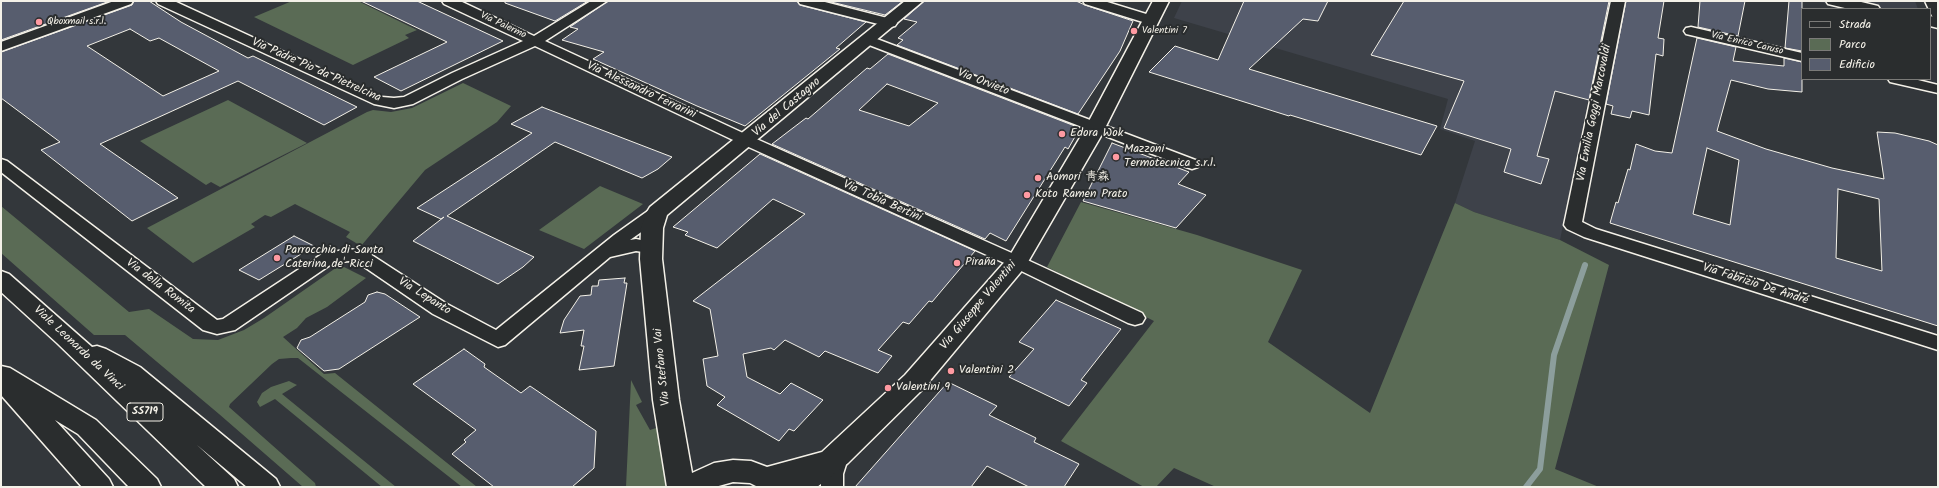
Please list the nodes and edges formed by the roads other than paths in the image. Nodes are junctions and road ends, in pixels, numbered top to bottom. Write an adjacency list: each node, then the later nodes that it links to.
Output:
1 (126, 1): 19 (street)
2 (163, 1): 18 (street, Via Padre Pio da Pietrelcina)
3 (449, 1): 18 (street, Via Palermo)
4 (600, 1): 18 (street, Via Padre Pio da Pietrelcina)
5 (805, 1): 15 (street)
6 (915, 1): 15 (main road, Via del Castagno)
7 (1090, 1): 14 (street)
8 (1161, 1): 14 (main road, Via Giuseppe Valentini)
9 (1618, 1): 28 (street, Via Emilia Goggi Marcovaldi)
10 (1834, 1): 12 (main road)
11 (1932, 1): 13 (street)
12 (1867, 8)
13 (1938, 15)
14 (1151, 20): 23 (main road, Via Giuseppe Valentini)
15 (890, 23): 17 (main road, Via del Castagno)
16 (1691, 30): 20 (street, Via Enrico Caruso)
17 (869, 40): 23 (street, Via Orvieto); 24 (main road, Via del Castagno)
18 (535, 41): 24 (street, Via Alessandro Ferrarini)
19 (1, 47)
20 (1801, 57)
21 (1899, 80): 22 (street)
22 (1938, 89)
23 (1097, 126): 26 (street, Via Orvieto); 32 (main road, Via Giuseppe Valentini)
24 (747, 141): 27 (main road, Via del Castagno); 32 (street, Via Tobia Bertini)
25 (1, 164): 31 (street, Via della Romita)
26 (1192, 164)
27 (658, 212): 29 (main road); 30 (street, Via del Castagno)
28 (1573, 225): 37 (street, Via Fabrizio De André)
29 (650, 247): 30 (street, Via del Castagno); 46 (main road, Via Stefano Vai)
30 (602, 253): 36 (street, Via del Castagno)
31 (328, 258): 36 (street, Via Lepanto)
32 (1017, 262): 34 (street, Via Tobia Bertini); 40 (main road, Via Giuseppe Valentini)
33 (1, 279): 35 (main road, Viale Leonardo da Vinci / SS719)
34 (1135, 318)
35 (66, 336): 44 (main road, Viale Leonardo da Vinci / SS719); 45 (main road)
36 (498, 340)
37 (1938, 343)
38 (1, 375): 43 (main road)
39 (1, 378): 42 (main road)
40 (835, 457): 41 (main road, Via Giuseppe Valentini); 48 (main road, Via Giuseppe Valentini); 49 (street)
41 (772, 483): 47 (main road)
42 (99, 487)
43 (147, 487)
44 (224, 487)
45 (266, 487)
46 (681, 487)
47 (692, 487)
48 (797, 487)
49 (832, 487)

